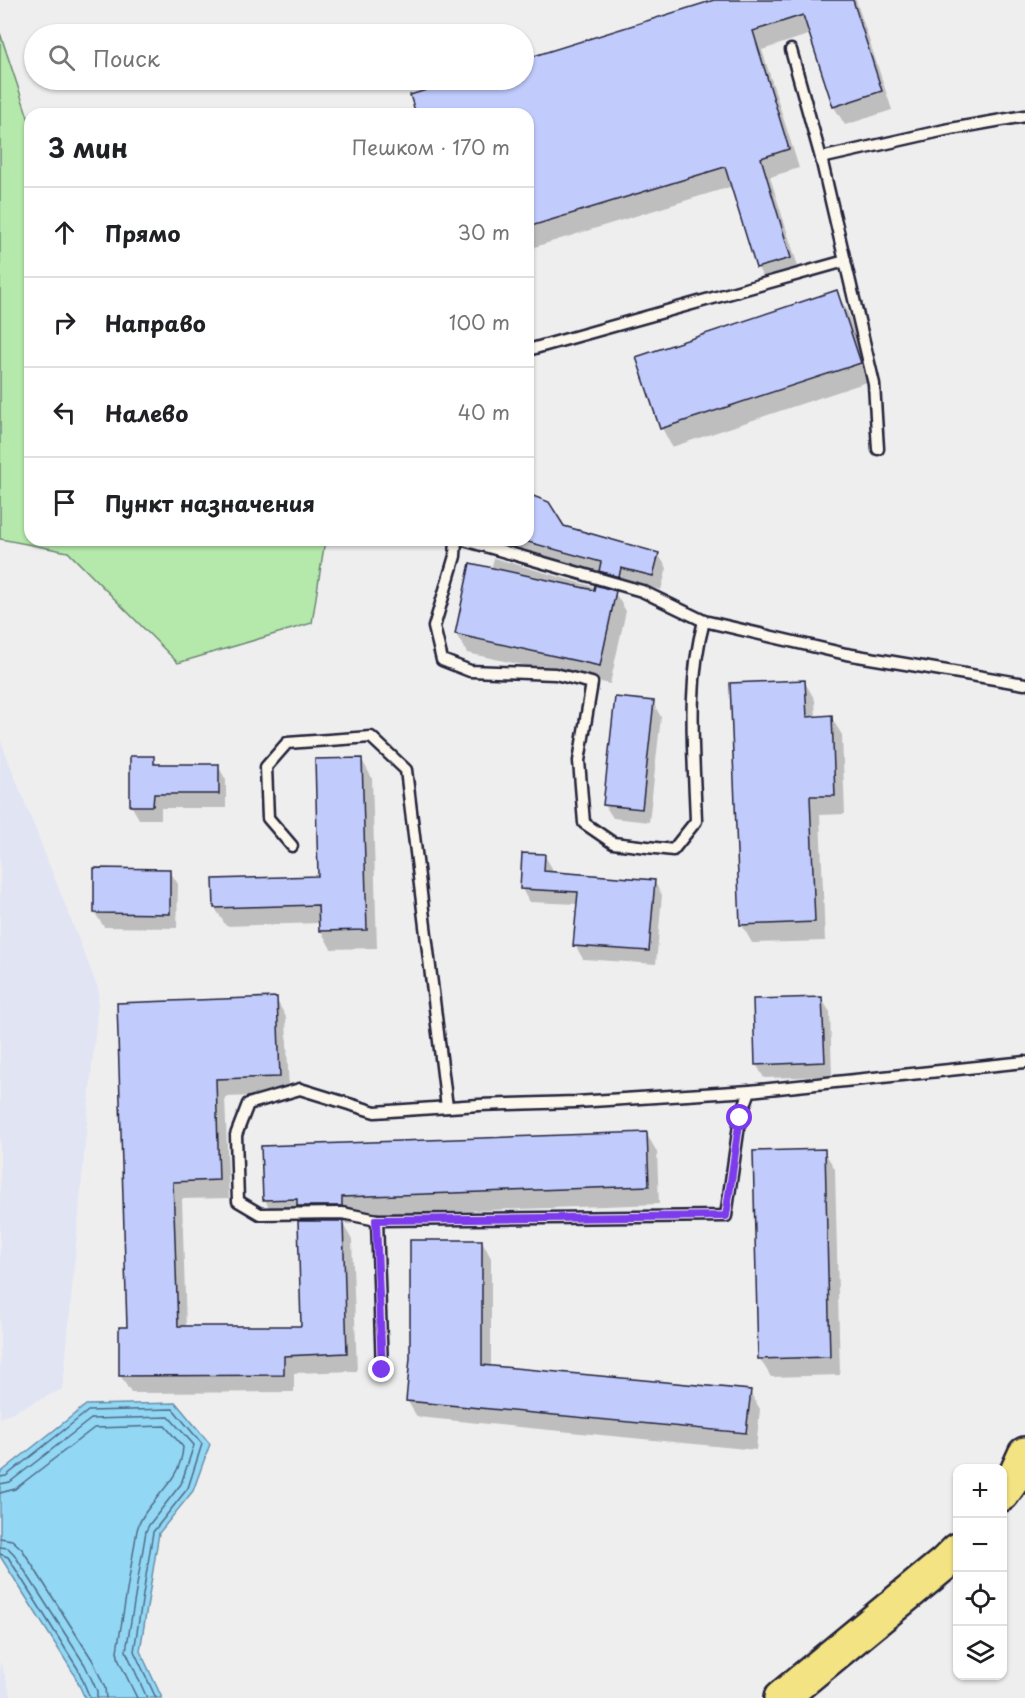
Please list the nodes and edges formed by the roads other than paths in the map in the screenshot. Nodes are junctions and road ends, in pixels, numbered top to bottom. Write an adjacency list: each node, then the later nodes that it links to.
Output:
1 (790, 50): 3 (lane)
2 (1025, 116): 3 (lane)
3 (821, 158): 4 (lane)
4 (845, 261): 5 (lane); 6 (lane)
5 (534, 348)
6 (878, 449)
7 (455, 546): 9 (lane)
8 (485, 546): 9 (lane)
9 (704, 621): 10 (lane)
10 (1025, 684)
11 (292, 846): 14 (lane)
12 (1025, 1062): 13 (lane)
13 (750, 1091): 14 (lane); 15 (lane)
14 (447, 1107): 15 (lane)
15 (376, 1220): 16 (lane)
16 (382, 1370)
17 (1025, 1454): 18 (main road)
18 (1007, 1488)
19 (953, 1554): 20 (main road)
20 (780, 1698)

